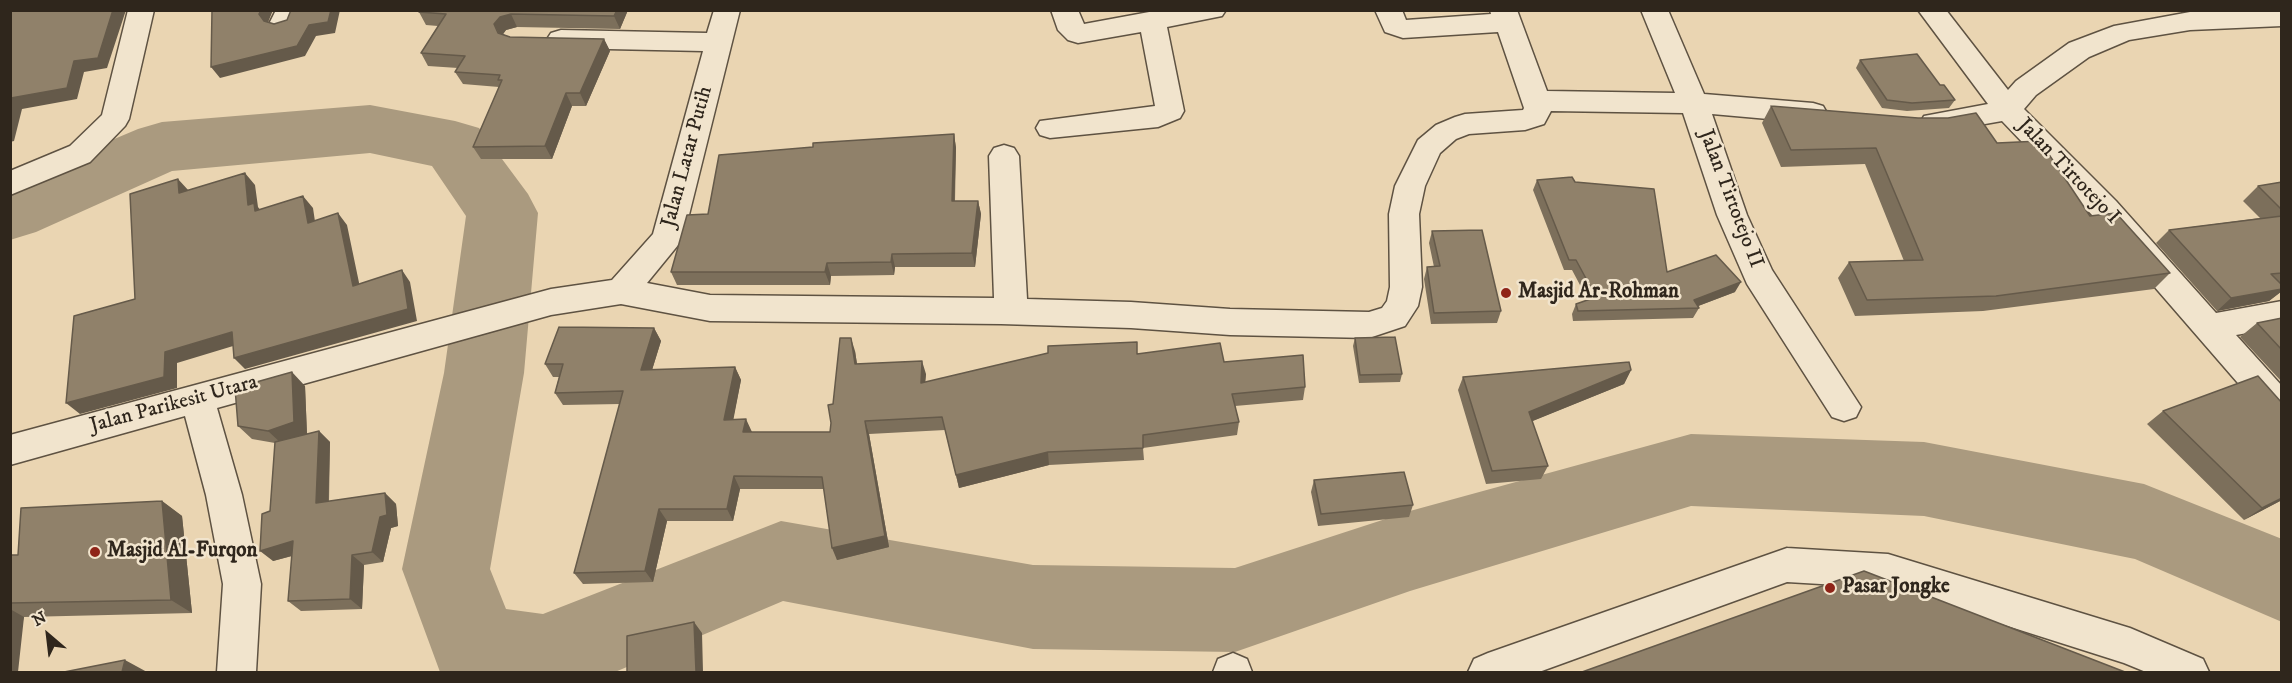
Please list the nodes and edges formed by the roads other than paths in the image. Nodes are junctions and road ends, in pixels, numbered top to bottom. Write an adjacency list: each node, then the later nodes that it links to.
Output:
1 (141, 10): 20 (street)
2 (727, 10): 12 (street, Jalan Latar Putih)
3 (1064, 10): 10 (street)
4 (1213, 10): 10 (street)
5 (1388, 10): 8 (street)
6 (1654, 10): 14 (street, Jalan Tirtotejo II)
7 (1931, 10): 15 (street, Jalan Tirtotejo I)
8 (1505, 16): 13 (street)
9 (2282, 17): 15 (street)
10 (1153, 22): 18 (street)
11 (540, 38): 12 (street)
12 (718, 42): 21 (street, Jalan Latar Putih)
13 (1537, 101): 14 (street); 22 (street)
14 (1694, 103): 16 (street); 26 (street, Jalan Tirtotejo II)
15 (2008, 110): 17 (street); 24 (street, Jalan Tirtotejo I)
16 (1840, 116)
17 (1907, 123)
18 (1050, 128)
19 (1004, 156): 22 (street)
20 (10, 184)
21 (621, 291): 22 (street); 25 (street, Jalan Parikesit Utara)
22 (1011, 311)
23 (2282, 314): 24 (street)
24 (2208, 327): 27 (street, Jalan Tirtotejo I)
25 (198, 399): 28 (street, Jalan Parikesit Utara); 29 (street)
26 (1844, 407)
27 (2282, 410)
28 (10, 450)
29 (237, 672)
30 (1488, 672): 31 (street)
31 (2189, 672)

